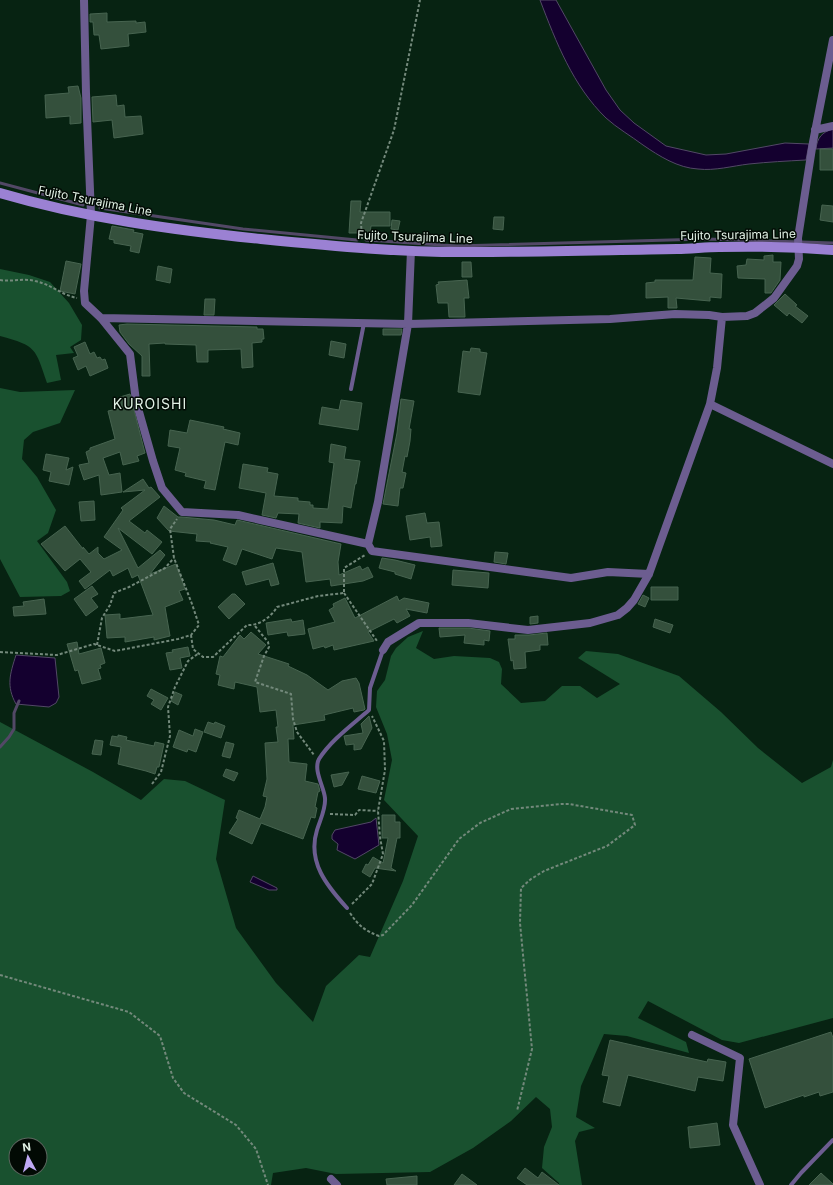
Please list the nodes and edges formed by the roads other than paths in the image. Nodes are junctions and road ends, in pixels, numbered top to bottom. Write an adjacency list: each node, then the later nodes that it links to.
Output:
1 (84, 0): 6 (street)
2 (833, 40): 4 (street)
3 (833, 126): 4 (street)
4 (815, 130): 7 (street)
5 (0, 193): 6 (main road, Fujito Tsurajima Line)
6 (91, 215): 8 (main road, Fujito Tsurajima Line); 11 (street)
7 (798, 243): 8 (main road, Fujito Tsurajima Line); 9 (main road, Fujito Tsurajima Line); 10 (street)
8 (411, 250): 13 (street)
9 (833, 250)
10 (722, 317): 13 (street); 15 (street)
11 (101, 318): 12 (street); 17 (street)
12 (364, 323): 13 (street); 14 (lane)
13 (408, 324): 17 (street)
14 (351, 389)
15 (710, 404): 16 (street); 18 (street)
16 (833, 464)
17 (370, 548): 18 (street)
18 (649, 574): 19 (street)
19 (383, 650): 20 (lane)
20 (347, 908)
21 (692, 1035): 25 (street)
22 (833, 1140): 26 (lane)
23 (331, 1178): 24 (street)
24 (337, 1185)
25 (760, 1185)
26 (791, 1185)

